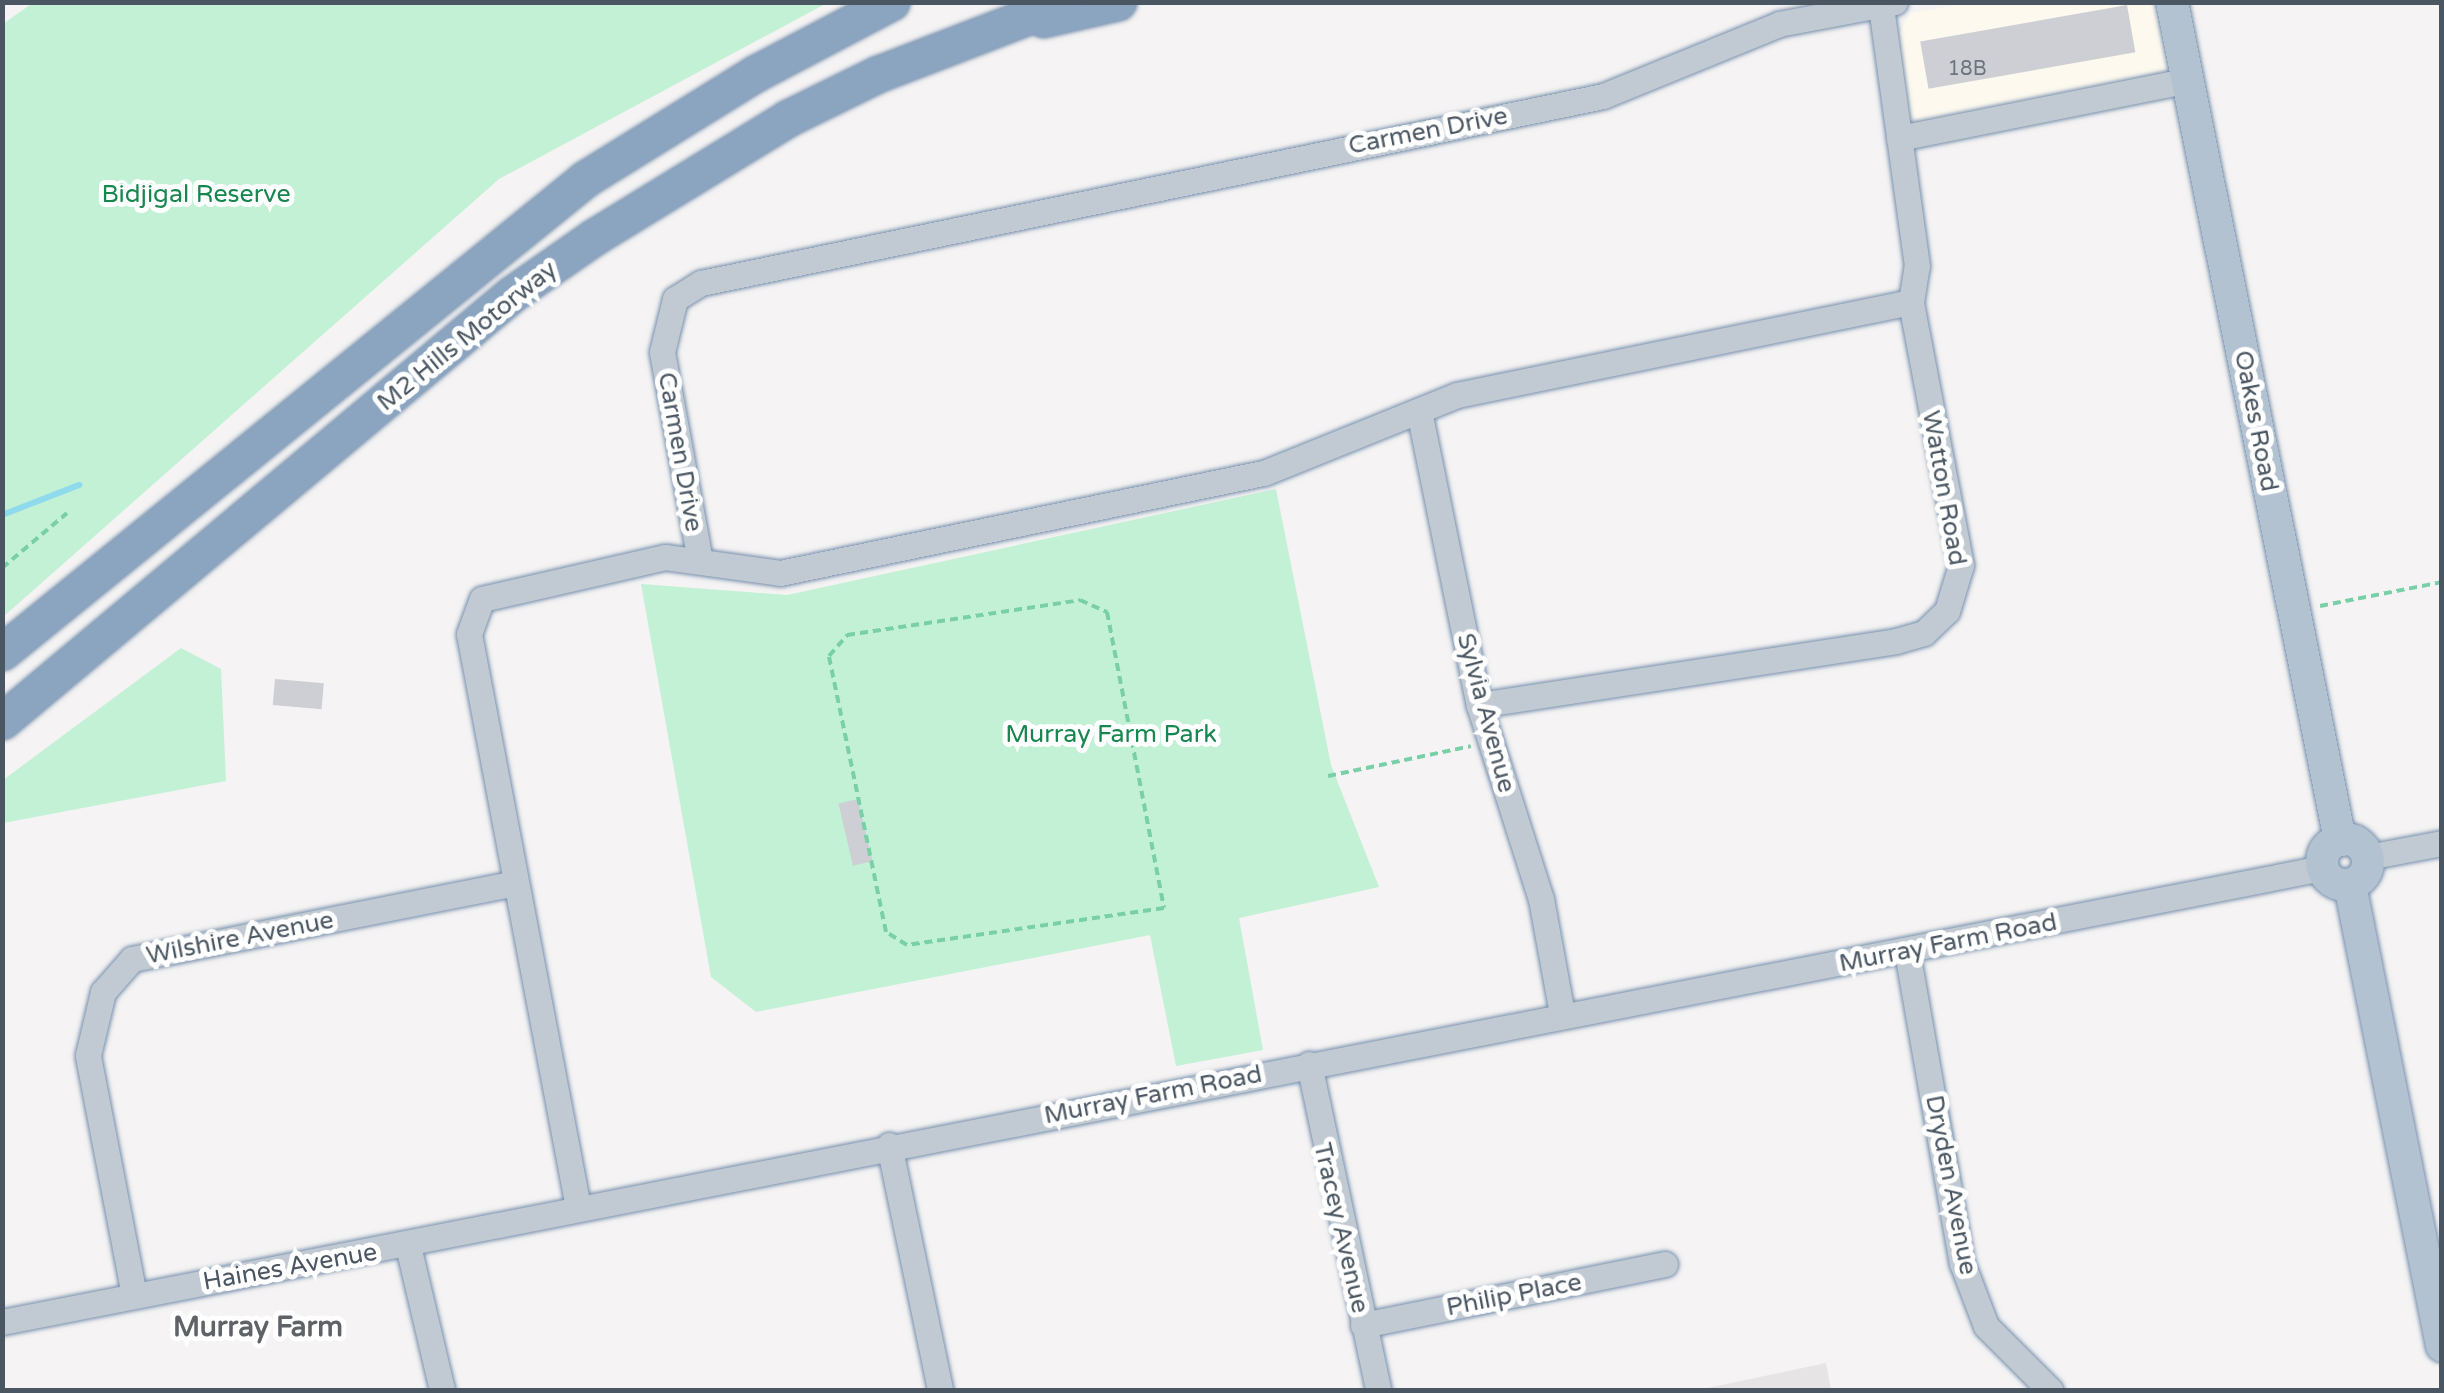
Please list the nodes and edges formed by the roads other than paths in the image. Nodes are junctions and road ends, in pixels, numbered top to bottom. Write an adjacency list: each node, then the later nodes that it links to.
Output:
1 (891, 2): 12 (highway, M2 Hills Motorway)
2 (1066, 2): 6 (highway, M2 Hills Motorway)
3 (1118, 2): 6 (highway, M2 Hills Motorway)
4 (2172, 2): 7 (main road, Oakes Road)
5 (1888, 4): 8 (street, Watton Road); 11 (street, Carmen Drive)
6 (983, 31): 14 (highway, M2 Hills Motorway)
7 (2188, 80): 8 (street); 15 (main road, Oakes Road)
8 (1899, 138): 9 (street, Watton Road)
9 (1911, 302): 10 (street, Carmen Drive); 13 (street, Watton Road)
10 (1419, 411): 11 (street, Carmen Drive); 13 (street, Sylvia Avenue)
11 (700, 561): 19 (street)
12 (2, 652)
13 (1479, 705): 21 (street, Sylvia Avenue)
14 (2, 721)
15 (2340, 840): 17 (main road); 18 (main road)
16 (2442, 843): 17 (street)
17 (2368, 858): 18 (main road)
18 (2336, 877): 20 (street, Murray Farm Road); 30 (main road)
19 (516, 883): 24 (street); 27 (street, Wilshire Avenue)
20 (1907, 952): 21 (street, Murray Farm Road); 34 (street, Dryden Avenue)
21 (1562, 1014): 22 (street, Murray Farm Road)
22 (1310, 1064): 23 (street, Murray Farm Road); 29 (street, Tracey Avenue)
23 (889, 1145): 24 (street, Murray Farm Road); 32 (street)
24 (578, 1207): 25 (street, Haines Avenue)
25 (408, 1246): 27 (street, Haines Avenue); 31 (street)
26 (1665, 1264): 29 (street, Philip Place)
27 (134, 1294): 28 (street, Haines Avenue)
28 (2, 1322)
29 (1363, 1325): 33 (street, Tracey Avenue)
30 (2442, 1346)
31 (442, 1390)
32 (940, 1390)
33 (1378, 1390)
34 (2050, 1390)

